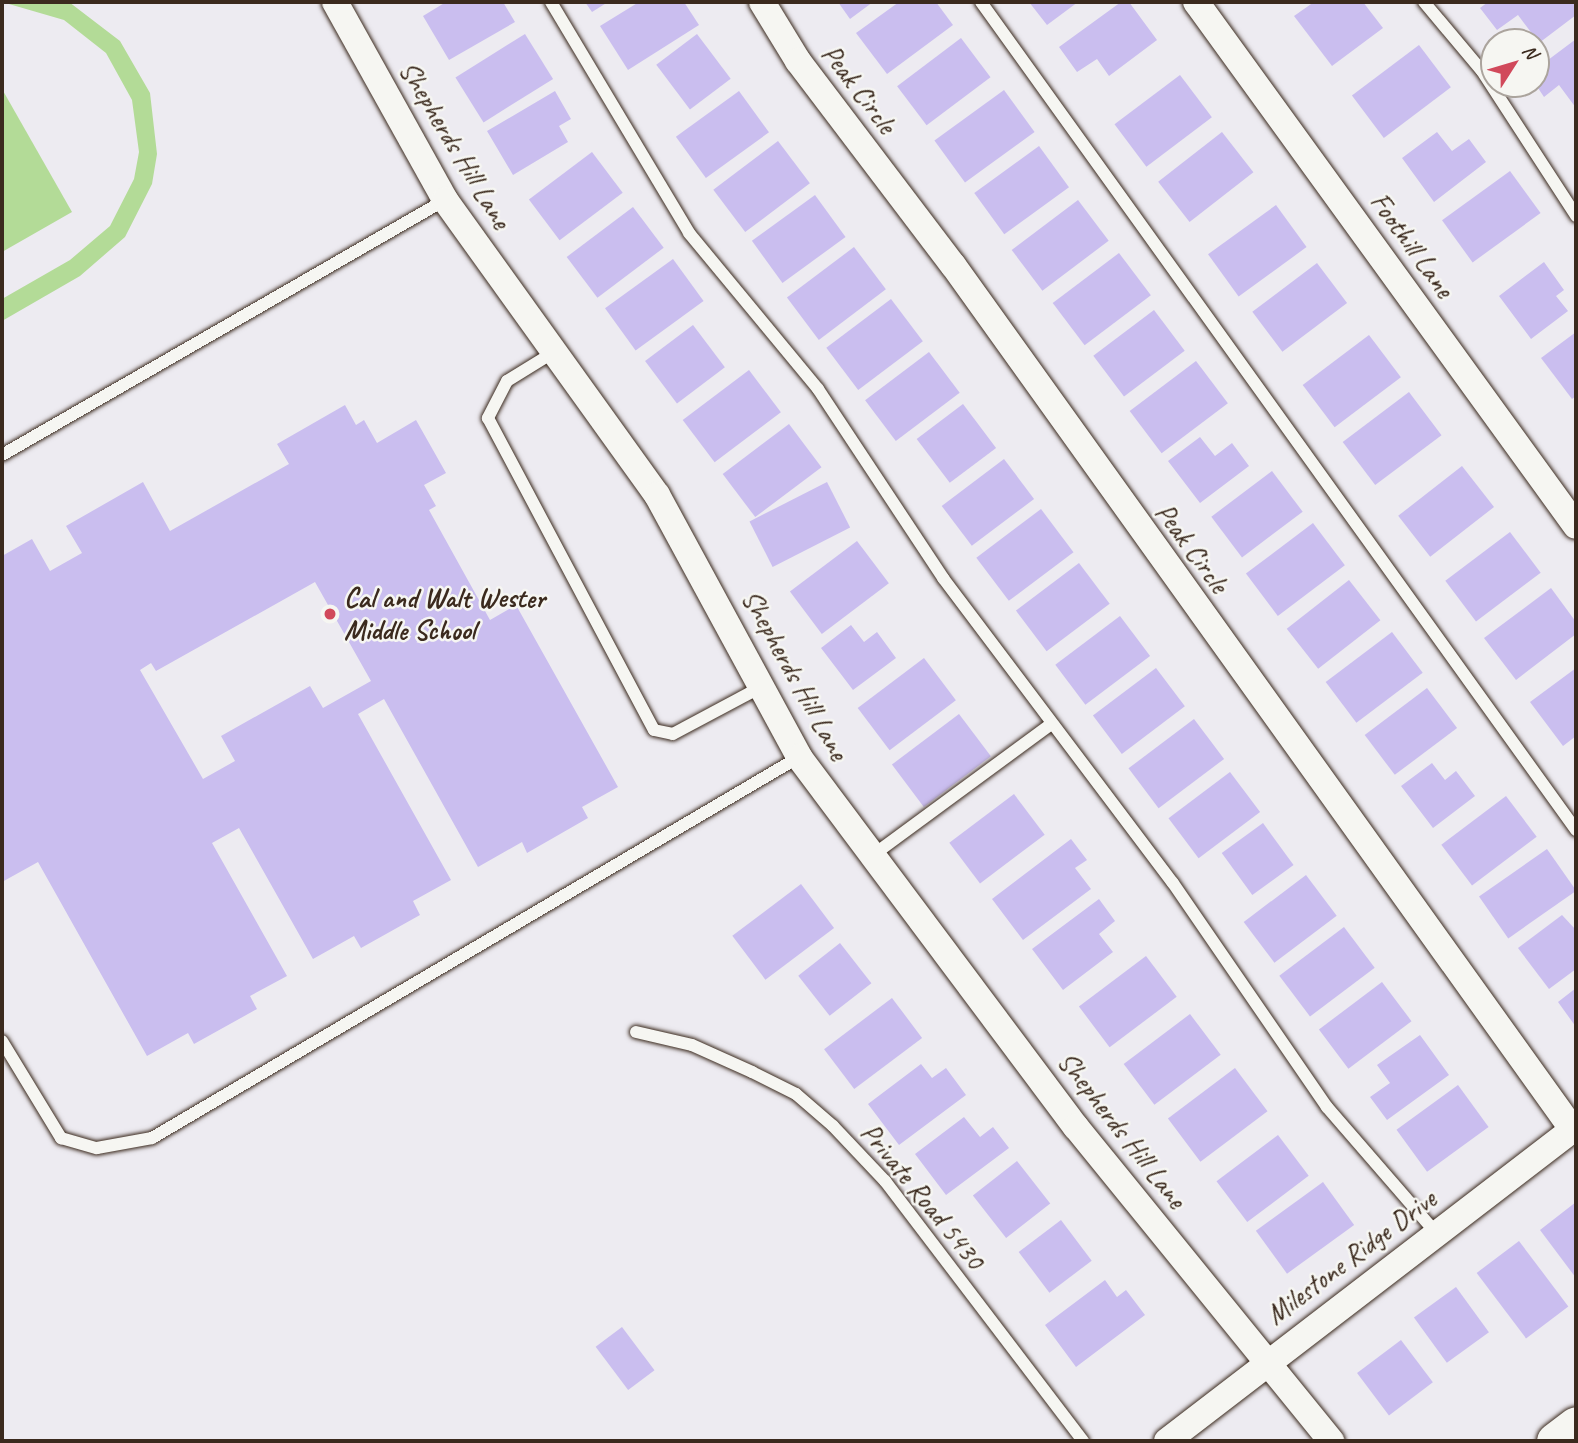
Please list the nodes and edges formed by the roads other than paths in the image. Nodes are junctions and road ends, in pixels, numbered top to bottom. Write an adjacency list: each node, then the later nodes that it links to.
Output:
1 (335, 2): 7 (street, Shepherds Hill Lane)
2 (551, 2): 13 (lane)
3 (762, 2): 19 (street, Peak Circle)
4 (981, 2): 15 (lane)
5 (1196, 2): 11 (street, Foothill Lane)
6 (1424, 2): 8 (lane)
7 (445, 201): 9 (street, Shepherds Hill Lane); 10 (lane)
8 (1576, 216)
9 (554, 352): 12 (street, Shepherds Hill Lane); 12 (lane)
10 (2, 455)
11 (1576, 526)
12 (763, 686): 14 (street, Shepherds Hill Lane)
13 (1050, 724): 16 (lane); 20 (lane)
14 (799, 757): 16 (street, Shepherds Hill Lane); 18 (lane)
15 (1576, 830)
16 (873, 855): 21 (street, Shepherds Hill Lane)
17 (636, 1032): 23 (lane, Private Road 5430)
18 (2, 1041)
19 (1575, 1128): 20 (street, Milestone Ridge Drive)
20 (1436, 1233): 21 (street, Milestone Ridge Drive)
21 (1266, 1359): 24 (street, Milestone Ridge Drive); 25 (street, Shepherds Hill Lane)
22 (1576, 1425): 26 (main road)
23 (1083, 1441)
24 (1167, 1441)
25 (1331, 1441)
26 (1555, 1441)

